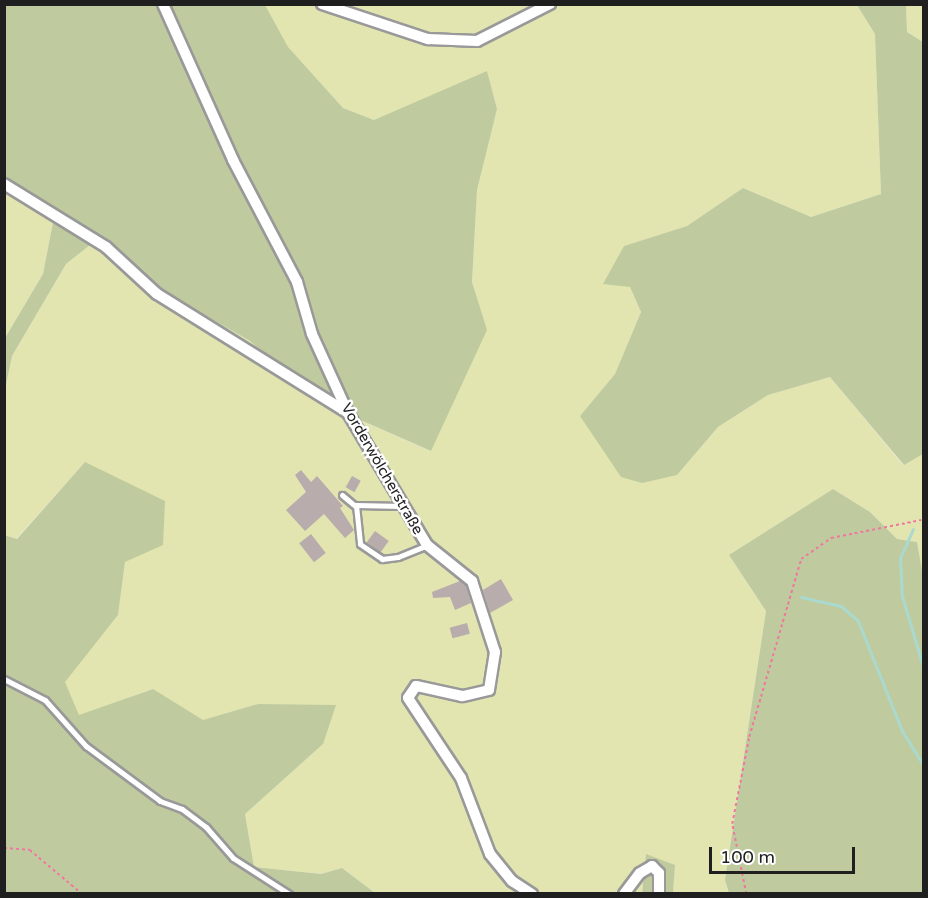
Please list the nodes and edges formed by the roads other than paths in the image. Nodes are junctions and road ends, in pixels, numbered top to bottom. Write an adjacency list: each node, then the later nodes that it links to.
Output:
1 (163, 4): 5 (street, Vorderwölcherstraße)
2 (322, 4): 3 (street)
3 (550, 4)
4 (4, 184): 5 (street)
5 (348, 414): 8 (street, Vorderwölcherstraße)
6 (342, 495): 7 (lane)
7 (355, 506): 8 (lane); 9 (lane)
8 (402, 506): 9 (street, Vorderwölcherstraße)
9 (428, 545): 12 (street, Vorderwölcherstraße)
10 (4, 680): 11 (lane)
11 (289, 894)
12 (532, 894)
13 (624, 894): 14 (street)
14 (658, 894)

